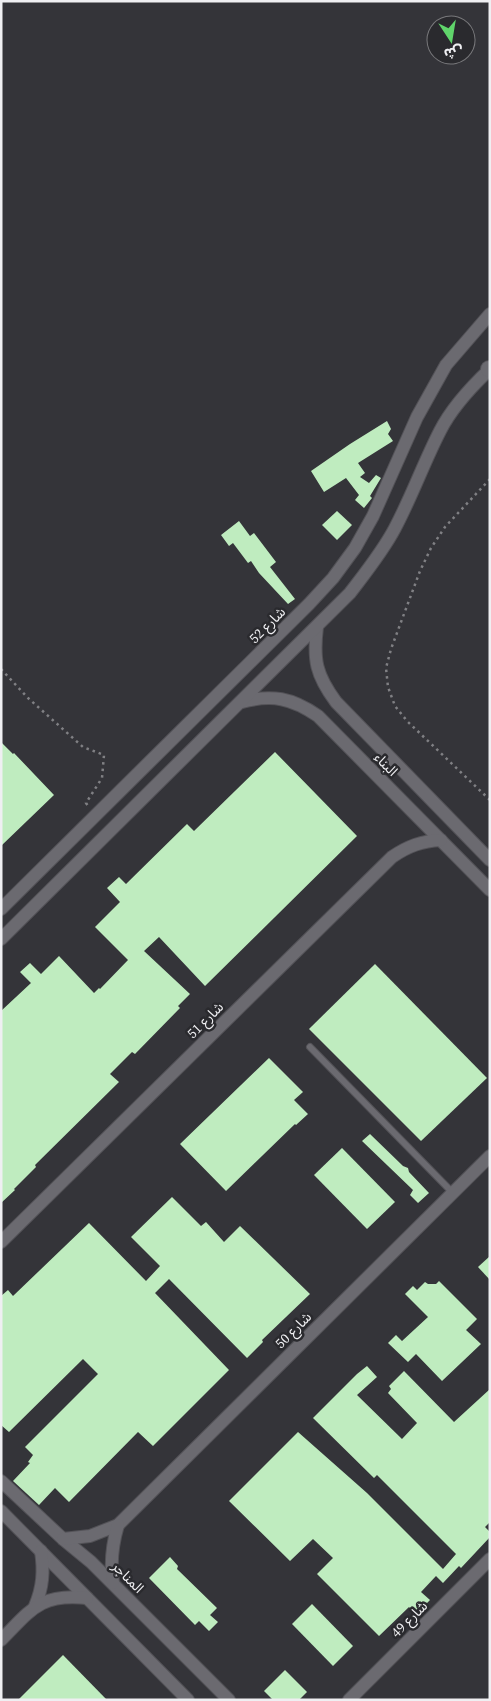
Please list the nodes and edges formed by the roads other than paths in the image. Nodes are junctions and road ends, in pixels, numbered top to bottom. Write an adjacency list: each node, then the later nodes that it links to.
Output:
1 (490, 314): 8 (street, شارع 52)
2 (490, 369): 3 (street)
3 (317, 627): 4 (street); 6 (street, البناء)
4 (242, 702): 5 (street, البناء); 9 (street)
5 (441, 840): 7 (street, البناء); 13 (street, شارع 51)
6 (490, 860)
7 (490, 890)
8 (1, 910)
9 (1, 939)
10 (310, 1047): 12 (lane)
11 (490, 1156): 12 (street, شارع 50)
12 (453, 1193): 16 (street, شارع 50)
13 (1, 1242)
14 (1, 1481): 17 (street, المناجر)
15 (1, 1511): 18 (street)
16 (118, 1525): 17 (street, شارع 50); 20 (street)
17 (63, 1539): 20 (street, المناجر)
18 (41, 1551): 21 (street); 22 (street)
19 (490, 1560): 26 (street, شارع 49)
20 (113, 1583): 25 (street, المناجر)
21 (87, 1598): 22 (street); 24 (street)
22 (35, 1606): 23 (street)
23 (1, 1640)
24 (188, 1700)
25 (229, 1700)
26 (349, 1700)

